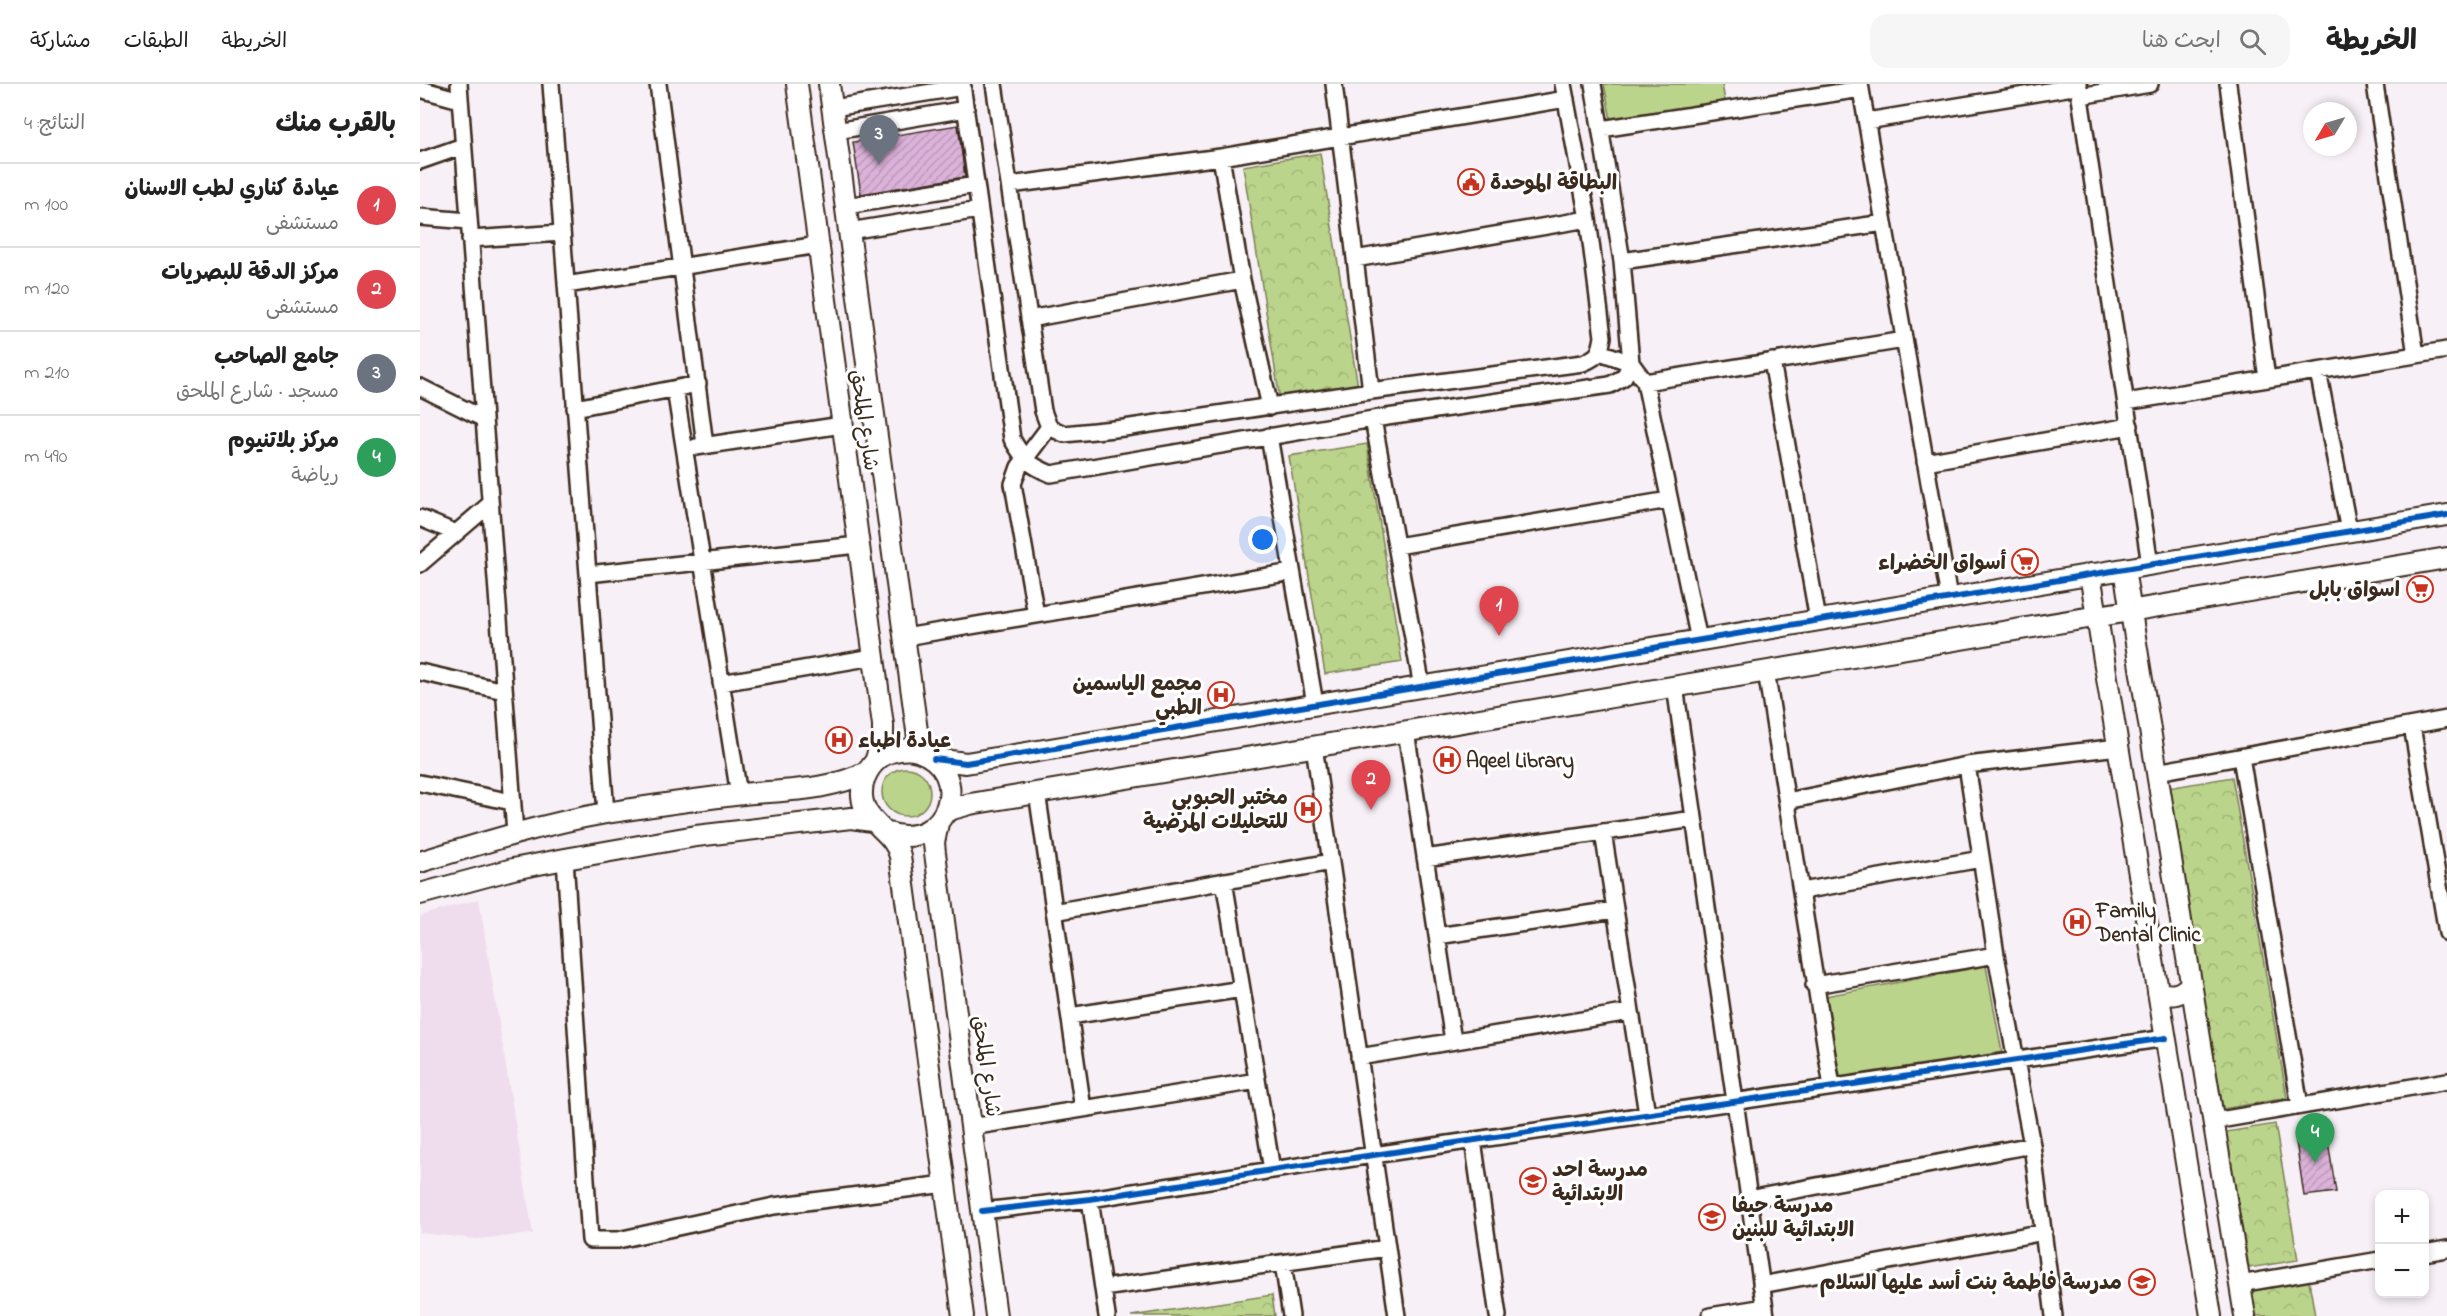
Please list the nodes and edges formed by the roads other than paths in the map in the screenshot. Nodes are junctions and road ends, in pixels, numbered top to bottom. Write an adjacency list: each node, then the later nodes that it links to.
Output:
1 (459, 84): 17 (street)
2 (551, 84): 36 (street)
3 (658, 84): 41 (street)
4 (797, 84): 38 (street, شارع الملحق)
5 (829, 84): 18 (street, شارع الملحق)
6 (994, 84): 28 (street)
7 (1334, 84): 23 (street)
8 (1593, 84): 21 (street)
9 (2150, 84): 15 (street)
10 (2228, 84): 52 (street)
11 (2375, 84): 48 (street)
12 (963, 85): 18 (street); 19 (street)
13 (1861, 87): 20 (street); 21 (street)
14 (420, 89): 17 (street)
15 (2079, 89): 20 (street); 58 (street)
16 (1564, 91): 23 (street); 32 (street)
17 (460, 100): 24 (street)
18 (833, 108): 22 (street, شارع الملحق)
19 (966, 109): 22 (street); 27 (street)
20 (1867, 121): 34 (street)
21 (1601, 129): 40 (street)
22 (836, 131): 29 (street, شارع الملحق)
23 (1341, 138): 25 (street); 39 (street)
24 (463, 146): 26 (street); 33 (street)
25 (1221, 157): 28 (street); 42 (street)
26 (420, 161)
27 (976, 184): 29 (street); 30 (street)
28 (1010, 185): 44 (street)
29 (846, 206): 35 (street, شارع الملحق)
30 (979, 210): 35 (street); 69 (street)
31 (420, 217): 33 (street)
32 (1588, 219): 39 (street); 47 (street)
33 (469, 221): 37 (street)
34 (1884, 223): 40 (street); 45 (street)
35 (849, 231): 92 (street, شارع الملحق)
36 (562, 233): 37 (street); 43 (street)
37 (470, 239): 61 (street)
38 (818, 245): 41 (street); 63 (street, شارع الملحق)
39 (1355, 259): 57 (street)
40 (1622, 261): 50 (street)
41 (682, 267): 43 (street); 54 (street)
42 (1242, 280): 44 (street); 59 (street)
43 (566, 285): 60 (street)
44 (1029, 319): 65 (street)
45 (1904, 340): 49 (street); 70 (street)
46 (2447, 350): 48 (street)
47 (1600, 352): 50 (street); 57 (street)
48 (2416, 355): 51 (street)
49 (1772, 362): 53 (street); 91 (street)
50 (1631, 363): 53 (street); 62 (street)
51 (2318, 371): 52 (street); 75 (street)
52 (2266, 379): 58 (street)
53 (1645, 382): 71 (street)
54 (698, 384): 56 (street); 67 (street)
55 (420, 387): 61 (street)
56 (675, 389): 60 (street); 68 (street)
57 (1371, 391): 59 (street)
58 (2126, 402): 64 (street)
59 (1270, 406): 65 (street)
60 (575, 408): 85 (street)
61 (484, 419): 72 (street)
62 (1373, 419): 66 (street); 78 (street)
63 (842, 425): 67 (street); 77 (street, شارع الملحق)
64 (2130, 426): 70 (street); 82 (street)
65 (1049, 427): 69 (street)
66 (1269, 436): 69 (street); 84 (street)
67 (705, 445): 68 (street)
68 (684, 448): 80 (street)
69 (1024, 460): 89 (street)
70 (1925, 462): 87 (street)
71 (1669, 500): 78 (street); 93 (street)
72 (490, 504): 76 (street); 100 (street)
73 (2447, 515): 75 (street)
74 (420, 518): 76 (street)
75 (2349, 531): 82 (street)
76 (456, 533): 81 (street)
77 (858, 545): 80 (street); 94 (street, شارع الملحق)
78 (1397, 546): 99 (street)
79 (2447, 558): 88 (street)
80 (702, 562): 85 (street); 97 (street)
81 (420, 564)
82 (2150, 565): 83 (street)
83 (2124, 569): 86 (street); 88 (street)
84 (1292, 572): 89 (street); 101 (street)
85 (588, 574): 117 (street)
86 (2090, 574): 87 (street); 90 (street)
87 (1949, 598): 91 (street)
88 (2130, 610): 90 (street); 111 (street)
89 (1036, 615): 92 (street)
90 (2097, 616): 95 (street); 106 (street)
91 (1818, 620): 93 (street)
92 (905, 637): 107 (street, شارع الملحق)
93 (1700, 640): 99 (street)
94 (873, 657): 97 (street); 110 (street, شارع الملحق)
95 (1766, 671): 98 (street); 115 (street)
96 (420, 672): 100 (street)
97 (721, 682): 114 (street)
98 (1675, 686): 104 (street); 119 (street)
99 (1422, 687): 101 (street)
100 (504, 691): 116 (street)
101 (1315, 705): 107 (street)
102 (2447, 719): 103 (street)
103 (2412, 726): 108 (street); 133 (street)
104 (1406, 731): 105 (street); 123 (street)
105 (1314, 746): 113 (street); 127 (street)
106 (2118, 747): 109 (street); 139 (street)
107 (930, 757): 110 (street); 118 (street)
108 (2241, 757): 111 (street); 151 (street)
109 (1967, 765): 115 (street); 125 (street)
110 (872, 766): 114 (street); 120 (street)
111 (2157, 772): 136 (street)
112 (420, 783): 116 (street)
113 (1037, 792): 118 (street); 132 (street)
114 (739, 795): 117 (street)
115 (1787, 801): 129 (street)
116 (512, 802): 122 (street)
117 (606, 813): 122 (street)
118 (941, 818): 120 (street); 155 (street, شارع الملحق)
119 (1694, 819): 121 (street); 150 (street)
120 (880, 827): 124 (street); 160 (street)
121 (1604, 832): 123 (street); 131 (street)
122 (515, 833): 126 (street)
123 (1425, 858): 134 (street)
124 (565, 859): 130 (street); 160 (street)
125 (1981, 859): 129 (street); 135 (street)
126 (420, 862)
127 (1331, 862): 128 (street); 145 (street)
128 (1224, 881): 132 (street); 138 (street)
129 (1802, 891): 137 (street)
130 (420, 894)
131 (1615, 910): 134 (street); 140 (street)
132 (1054, 912): 141 (street)
133 (2447, 933)
134 (1437, 936): 144 (street)
135 (1996, 956): 137 (street); 146 (street)
136 (2191, 984): 139 (street); 142 (street)
137 (1814, 986): 149 (street)
138 (1242, 989): 141 (street); 147 (street)
139 (2158, 992): 143 (street)
140 (1630, 1012): 144 (street); 153 (street)
141 (1070, 1016): 152 (street)
142 (2198, 1024): 143 (street); 154 (street)
143 (2165, 1033): 146 (street); 182 (street)
144 (1453, 1041): 145 (street)
145 (1359, 1057): 158 (street)
146 (2015, 1060): 149 (street); 157 (street)
147 (1257, 1081): 152 (street); 159 (street)
148 (2447, 1081): 151 (street)
149 (1832, 1087): 150 (street)
150 (1735, 1101): 153 (street); 162 (street)
151 (2300, 1106): 154 (street)
152 (1083, 1109): 155 (street)
153 (1647, 1114): 156 (street)
154 (2214, 1121): 170 (street)
155 (971, 1127): 163 (street, شارع الملحق)
156 (1473, 1140): 158 (street); 179 (street)
157 (2032, 1145): 162 (street); 164 (street)
158 (1373, 1155): 159 (street); 165 (street)
159 (1272, 1170): 161 (street)
160 (945, 1185): 174 (street)
161 (1090, 1199): 163 (street); 172 (street)
162 (1749, 1199): 171 (street)
163 (982, 1211): 175 (street, شارع الملحق)
164 (2044, 1232): 171 (street); 181 (street)
165 (1387, 1248): 169 (street); 178 (street)
166 (2447, 1249): 167 (street)
167 (2429, 1252)
168 (2375, 1261): 170 (street)
169 (1283, 1263): 172 (street); 177 (street)
170 (2240, 1284): 183 (street)
171 (1761, 1285): 173 (street)
172 (1103, 1288): 176 (street)
173 (1765, 1312): 180 (street)
174 (963, 1316)
175 (996, 1316)
176 (1107, 1316)
177 (1291, 1316)
178 (1397, 1316)
179 (1498, 1316)
180 (1710, 1316)
181 (2054, 1316)
182 (2211, 1316)
183 (2245, 1316)

